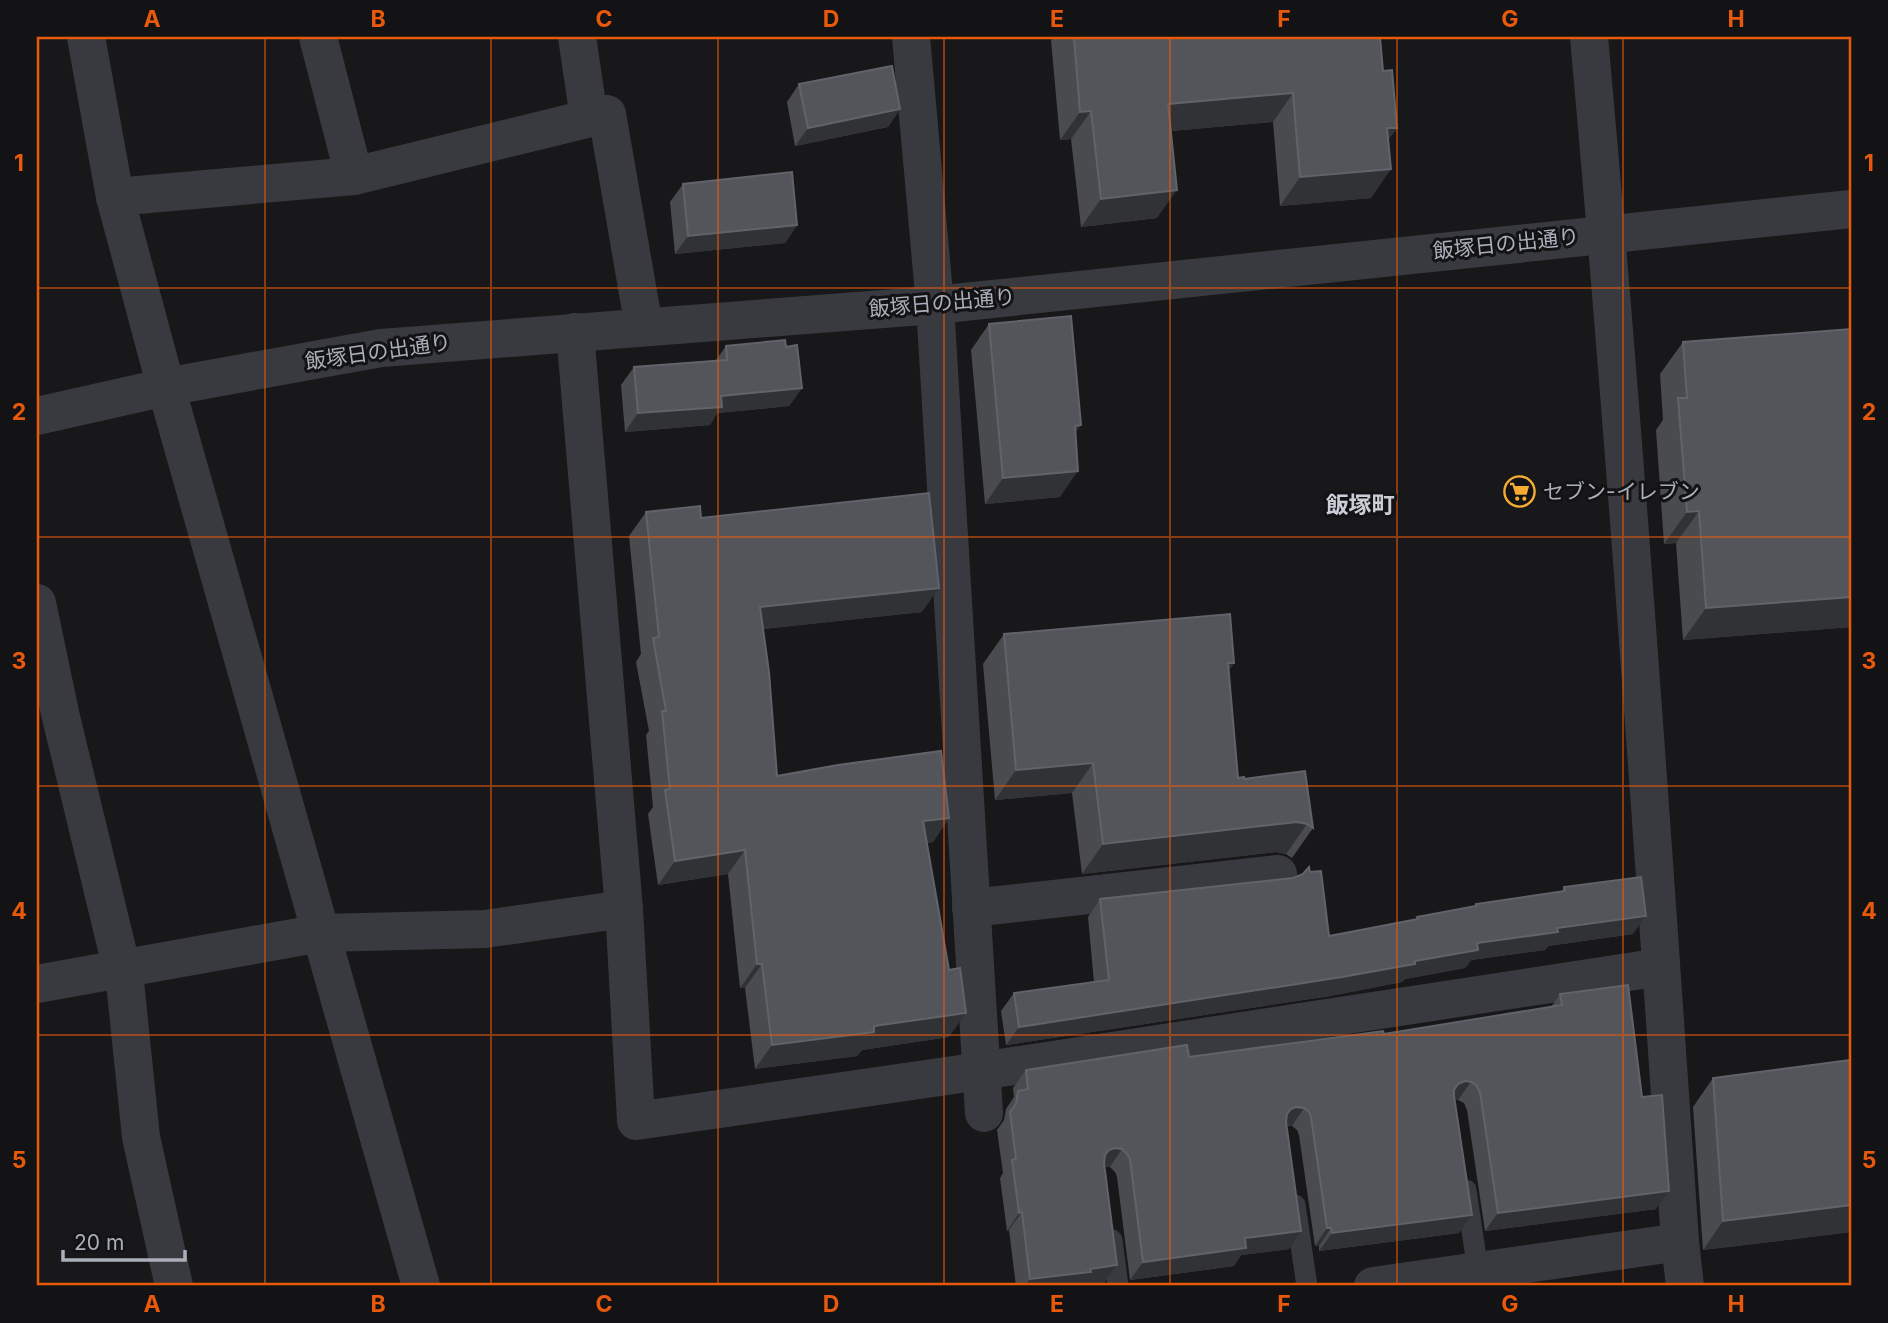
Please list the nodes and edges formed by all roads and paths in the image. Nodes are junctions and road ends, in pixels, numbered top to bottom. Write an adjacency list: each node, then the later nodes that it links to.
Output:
1 (86, 37): 8 (street)
2 (318, 37): 7 (street)
3 (577, 37): 6 (street)
4 (911, 37): 11 (street)
5 (1588, 37): 10 (street)
6 (589, 118): 7 (street); 12 (street)
7 (354, 176): 8 (street)
8 (115, 197): 14 (street)
9 (1851, 209): 10 (street, 飯塚日の出通り)
10 (1606, 234): 11 (street, 飯塚日の出通り); 21 (street)
11 (936, 304): 12 (street, 飯塚日の出通り); 18 (street)
12 (644, 327): 13 (street, 飯塚日の出通り)
13 (575, 332): 14 (street, 飯塚日の出通り); 19 (street)
14 (166, 387): 15 (street, 飯塚日の出通り); 20 (street)
15 (37, 416)
16 (37, 603): 22 (street)
17 (1278, 874): 18 (street)
18 (971, 908): 24 (street)
19 (624, 909): 20 (street); 24 (street)
20 (321, 933): 22 (street); 32 (street)
21 (1661, 967): 24 (street); 29 (street)
22 (122, 969): 23 (street); 31 (street)
23 (37, 984)
24 (981, 1071): 25 (street)
25 (984, 1113)
26 (1462, 1165): 30 (lane)
27 (1291, 1179): 34 (lane)
28 (1109, 1219): 33 (lane)
29 (1680, 1242): 30 (street); 36 (street)
30 (1478, 1271): 35 (street)
31 (174, 1286)
32 (421, 1286)
33 (1118, 1286)
34 (1307, 1286)
35 (1373, 1286)
36 (1685, 1286)

